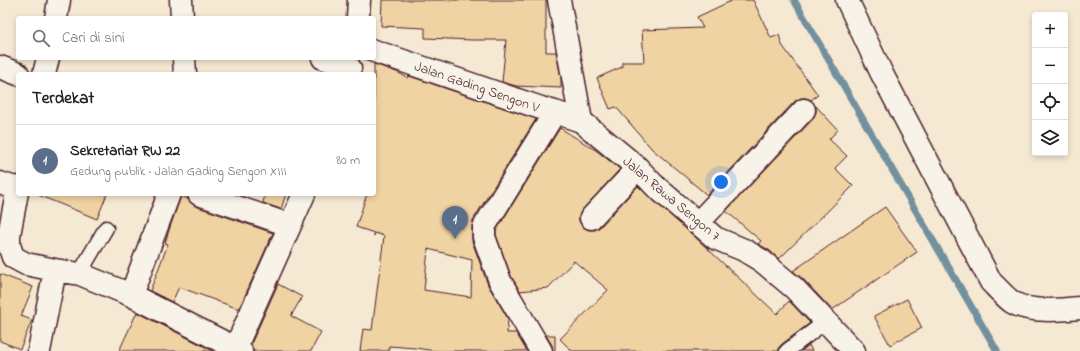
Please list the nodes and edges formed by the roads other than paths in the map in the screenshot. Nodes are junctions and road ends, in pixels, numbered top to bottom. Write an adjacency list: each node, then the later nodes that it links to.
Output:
1 (59, 0): 6 (street)
2 (181, 0): 7 (street)
3 (359, 0): 8 (street)
4 (560, 0): 20 (street)
5 (847, 0): 36 (street)
6 (56, 16)
7 (182, 16)
8 (358, 16)
9 (376, 52): 19 (street, Jalan Gading Sengon V)
10 (48, 60): 15 (street)
11 (184, 60): 16 (street)
12 (329, 60): 14 (street)
13 (0, 67): 17 (street)
14 (350, 67)
15 (44, 72)
16 (185, 72)
17 (16, 73)
18 (804, 110): 29 (street)
19 (555, 112): 20 (street, Jalan Gading Sengon V); 40 (street)
20 (581, 121): 21 (street, Jalan Rawa Sengon 7)
21 (638, 168): 28 (street); 29 (street, Jalan Rawa Sengon 7)
22 (0, 183): 23 (street)
23 (16, 187)
24 (16, 196): 32 (street)
25 (168, 196): 35 (street)
26 (205, 196): 30 (street)
27 (303, 196): 30 (street)
28 (591, 218)
29 (698, 223): 37 (street, Jalan Rawa Sengon 7)
30 (290, 225): 38 (street)
31 (106, 228): 34 (lane)
32 (6, 259): 33 (street)
33 (55, 270): 34 (street); 39 (street)
34 (80, 274): 35 (street)
35 (131, 296): 38 (street)
36 (1080, 308)
37 (825, 322): 41 (lane); 42 (street, Jalan Rawa Sengon 7)
38 (237, 350)
39 (39, 351)
40 (541, 351)
41 (787, 351)
42 (854, 351)

